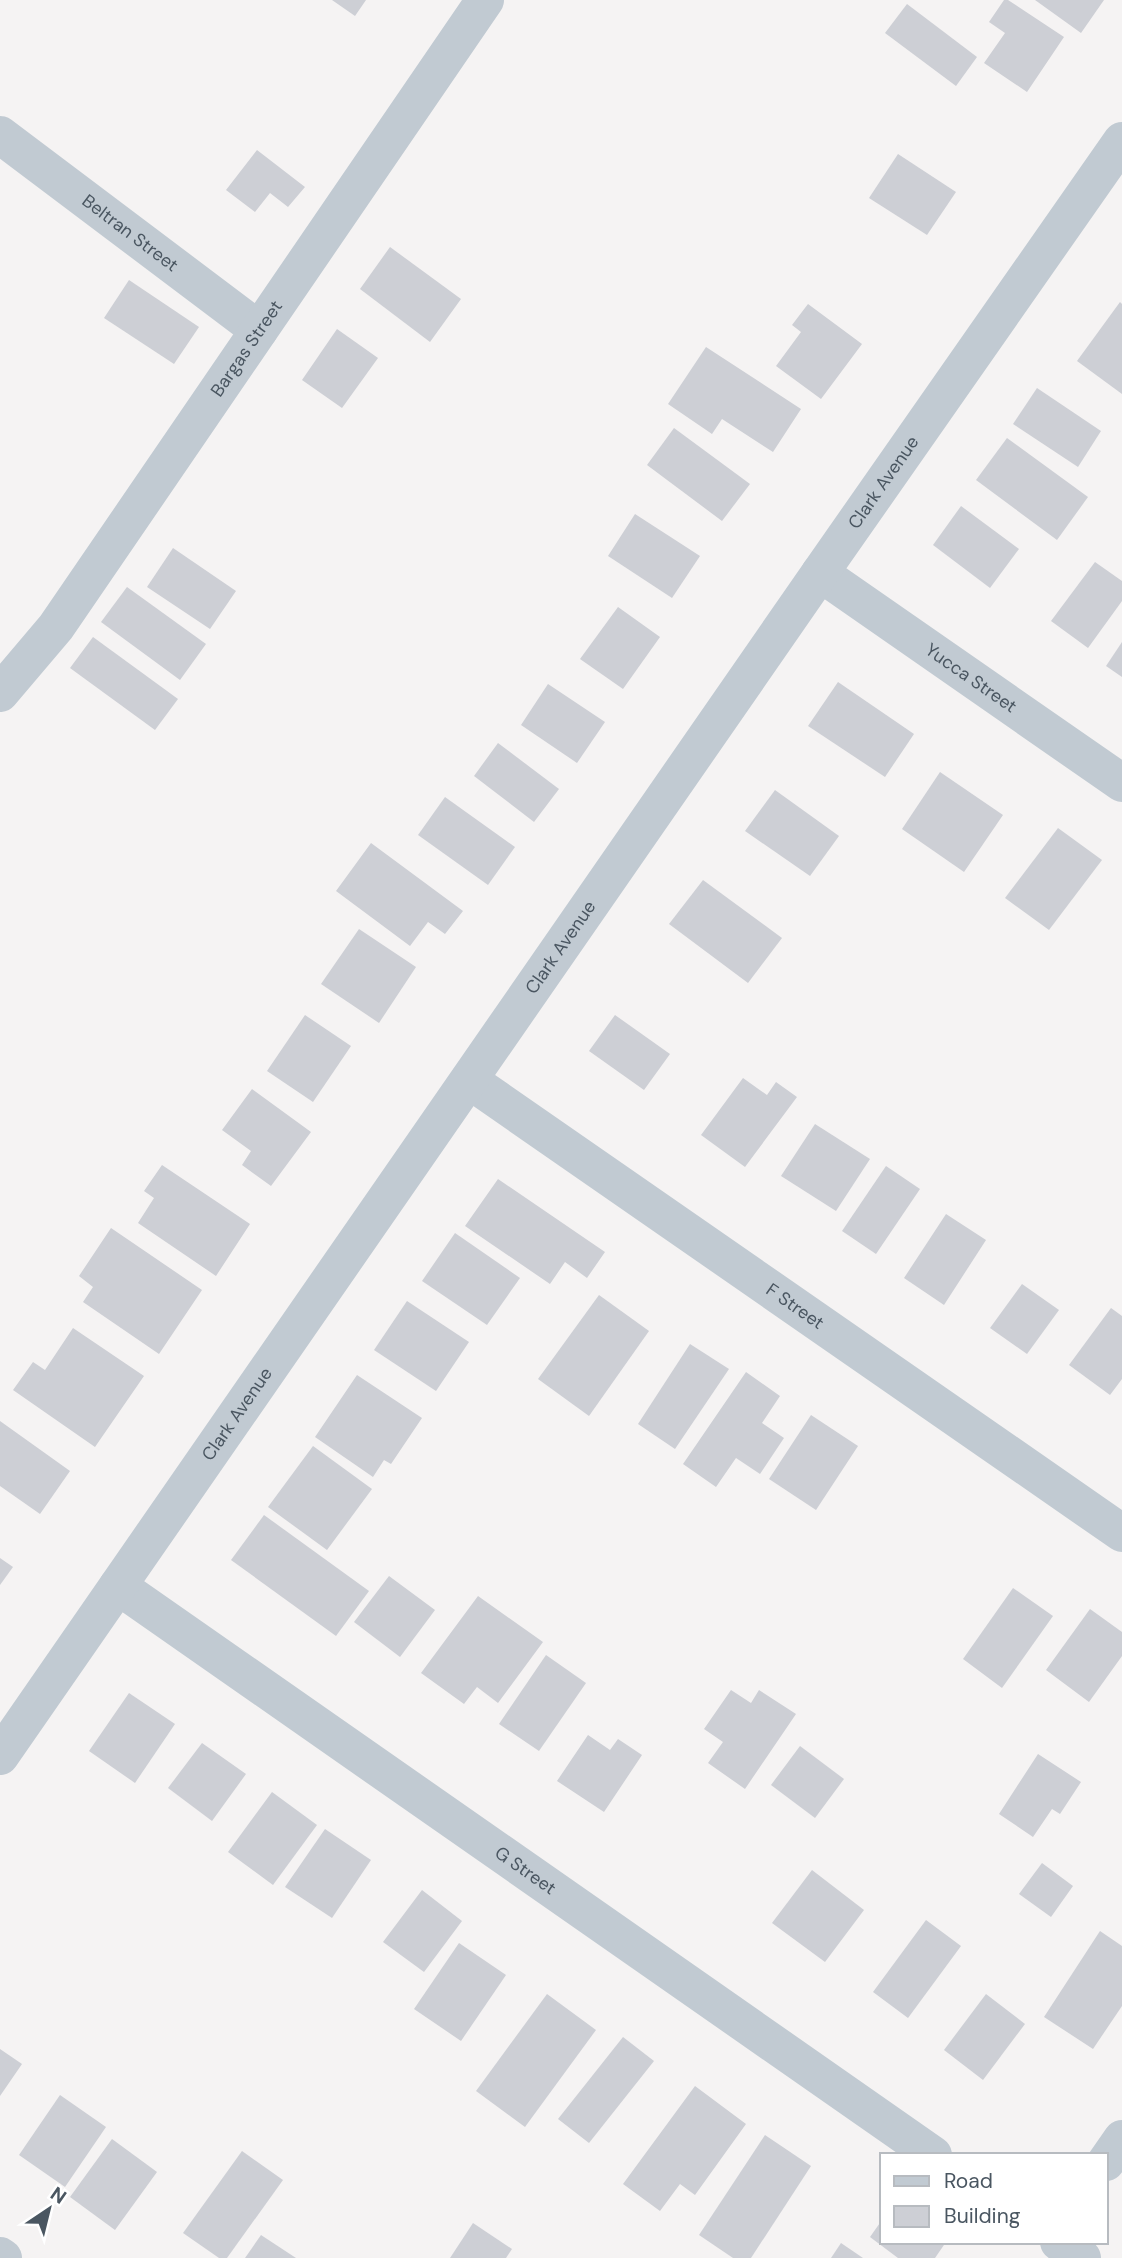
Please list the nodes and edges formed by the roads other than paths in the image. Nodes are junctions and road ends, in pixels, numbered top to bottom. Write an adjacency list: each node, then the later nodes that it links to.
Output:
1 (485, 0): 4 (street, Bargas Street)
2 (0, 135): 4 (street, Beltran Street)
3 (1122, 141): 5 (street, Clark Avenue)
4 (259, 330): 6 (street, Bargas Street)
5 (820, 572): 7 (street, Yucca Street); 8 (street, Clark Avenue)
6 (0, 693)
7 (1122, 783)
8 (470, 1080): 9 (street, F Street); 10 (street, Clark Avenue)
9 (1122, 1533)
10 (118, 1586): 11 (street, Clark Avenue); 13 (street, G Street)
11 (0, 1756)
12 (1122, 2139): 14 (street)
13 (930, 2153)
14 (1108, 2159)
15 (1062, 2244): 16 (street)
16 (1082, 2258)

